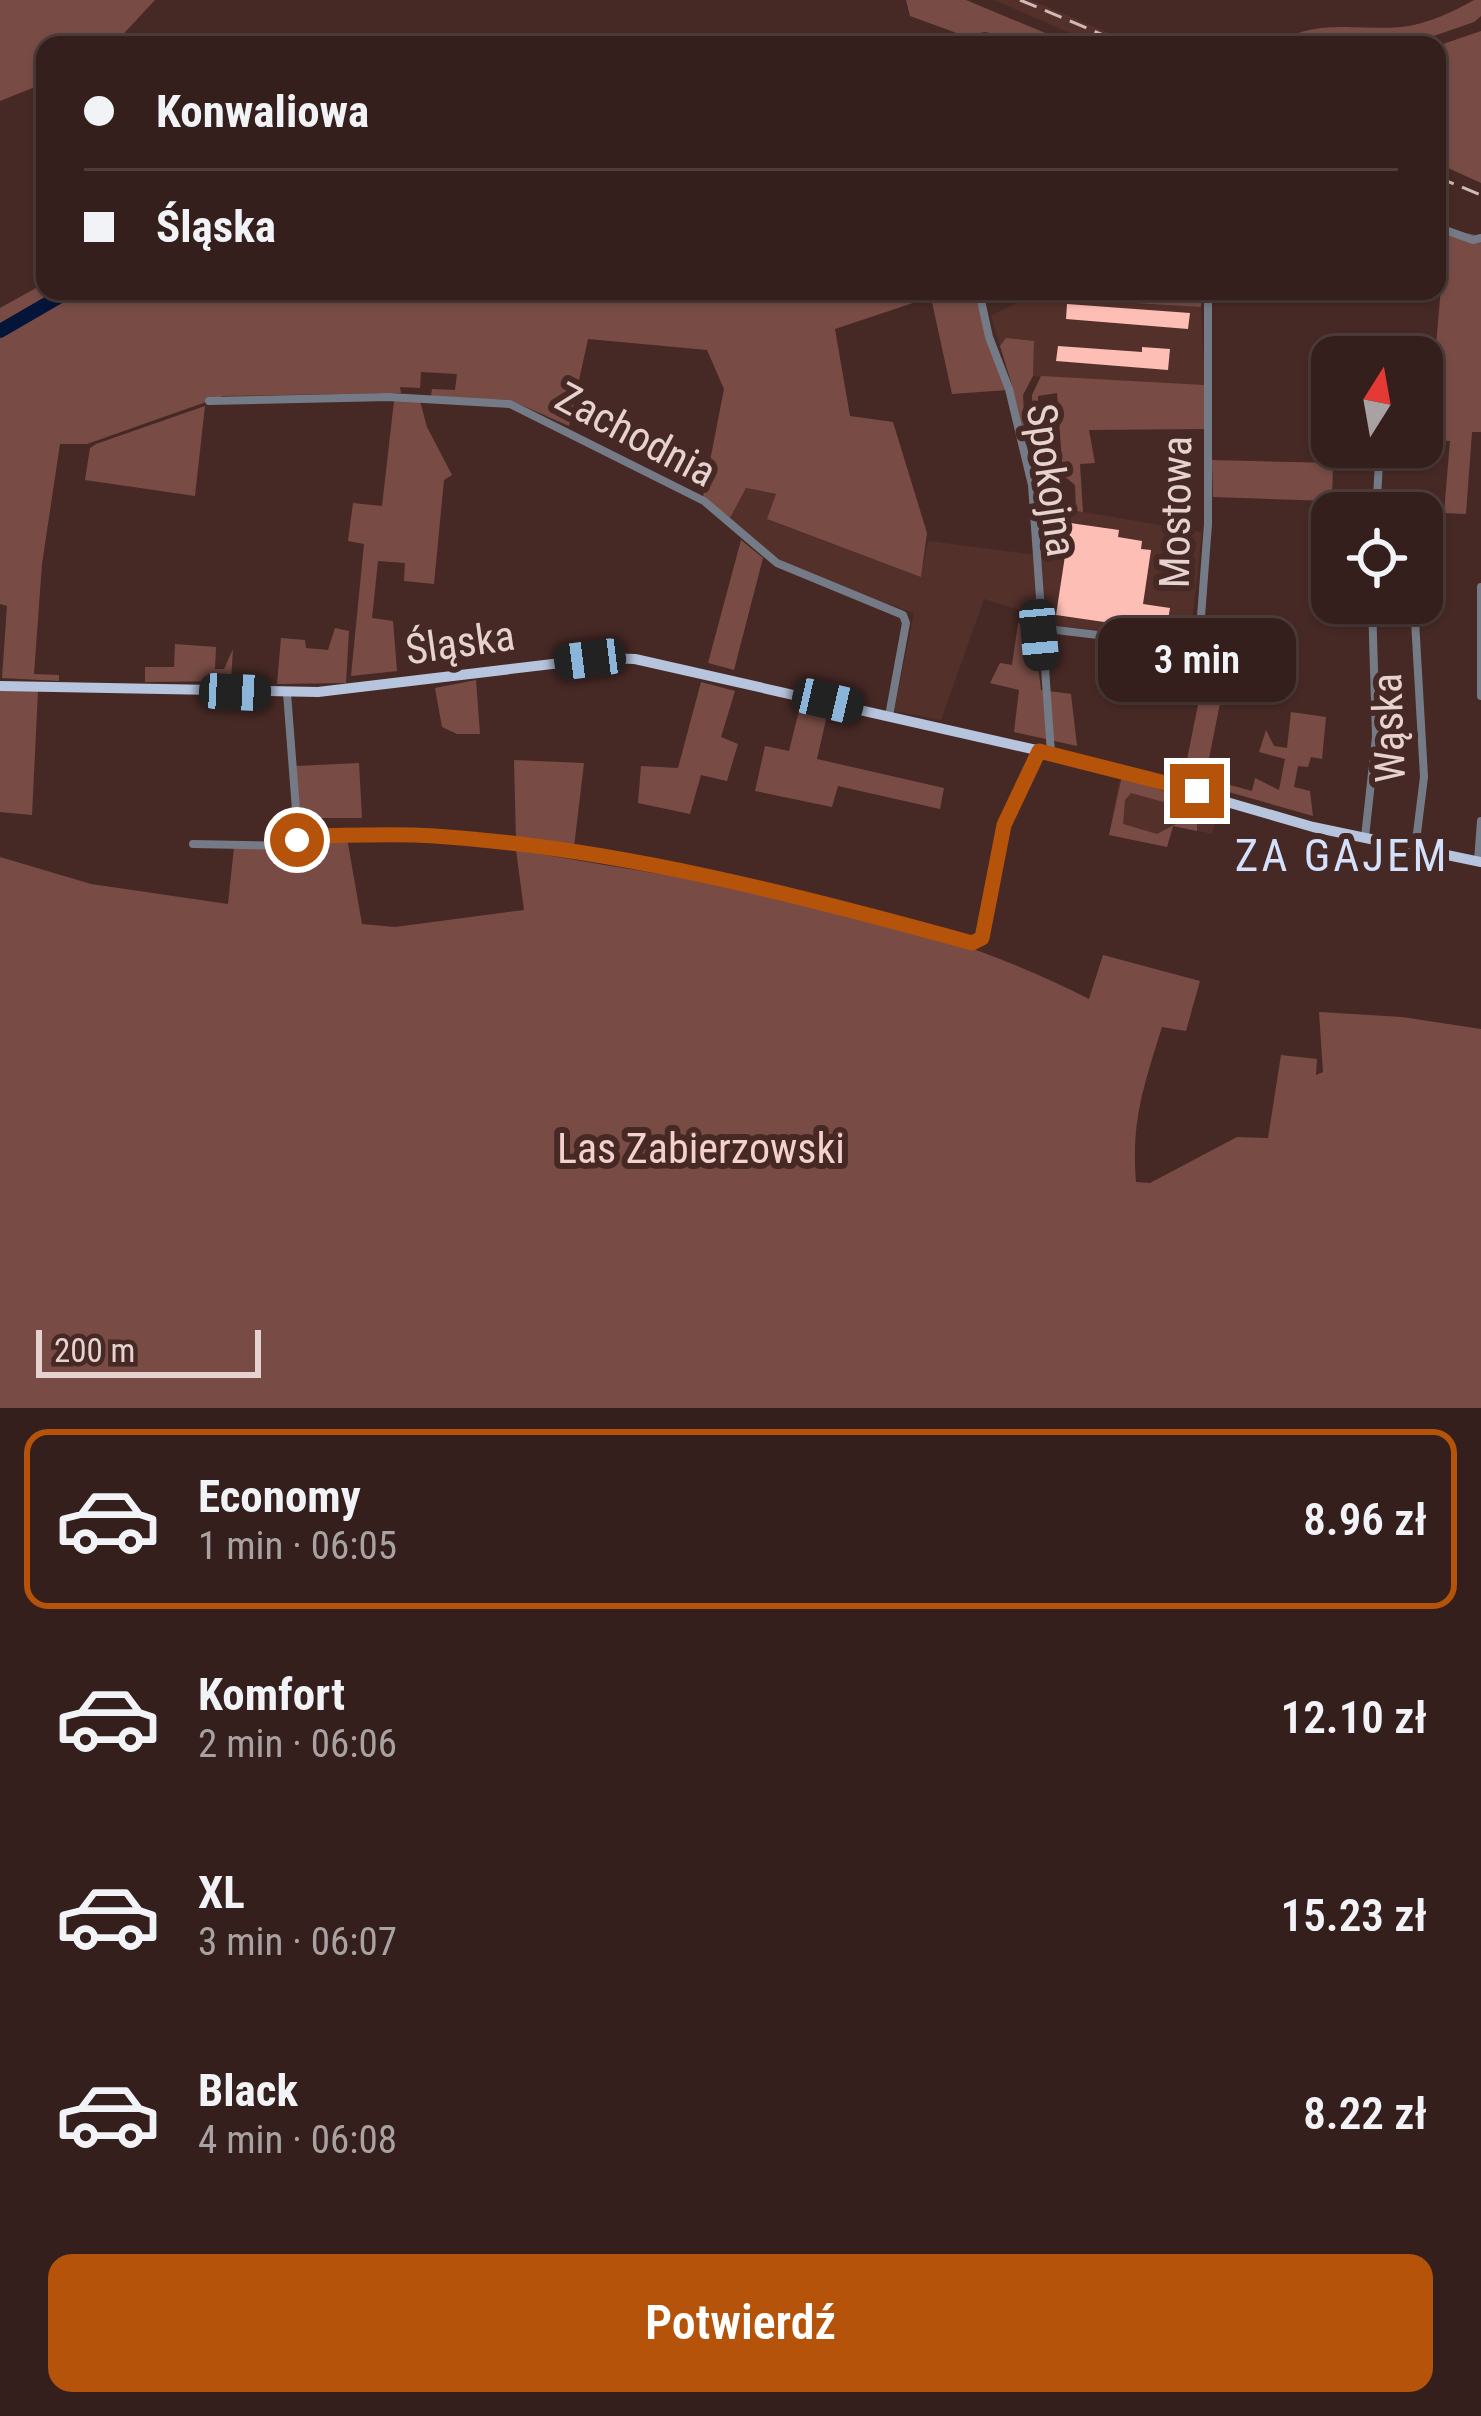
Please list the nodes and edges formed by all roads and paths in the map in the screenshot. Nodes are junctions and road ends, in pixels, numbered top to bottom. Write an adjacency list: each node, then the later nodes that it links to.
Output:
1 (1446, 230): 2 (street)
2 (1481, 238)
3 (982, 300): 9 (street, Spokojna)
4 (1208, 300): 9 (street, Mostowa)
5 (208, 401): 13 (street, Zachodnia)
6 (1481, 587): 12 (street)
7 (1373, 624): 17 (street)
8 (1415, 624): 19 (street, Wąska)
9 (1039, 628): 14 (street, Spokojna)
10 (0, 686): 11 (main road, Śląska)
11 (286, 693): 13 (main road, Śląska); 16 (street)
12 (1481, 696)
13 (890, 716): 14 (main road, Śląska)
14 (1045, 752): 16 (street); 17 (main road, Śląska)
15 (1481, 821): 20 (street)
16 (298, 836): 18 (street)
17 (1365, 839): 19 (main road, Śląska)
18 (194, 844)
19 (1415, 849): 20 (main road, Śląska)
20 (1479, 862)

